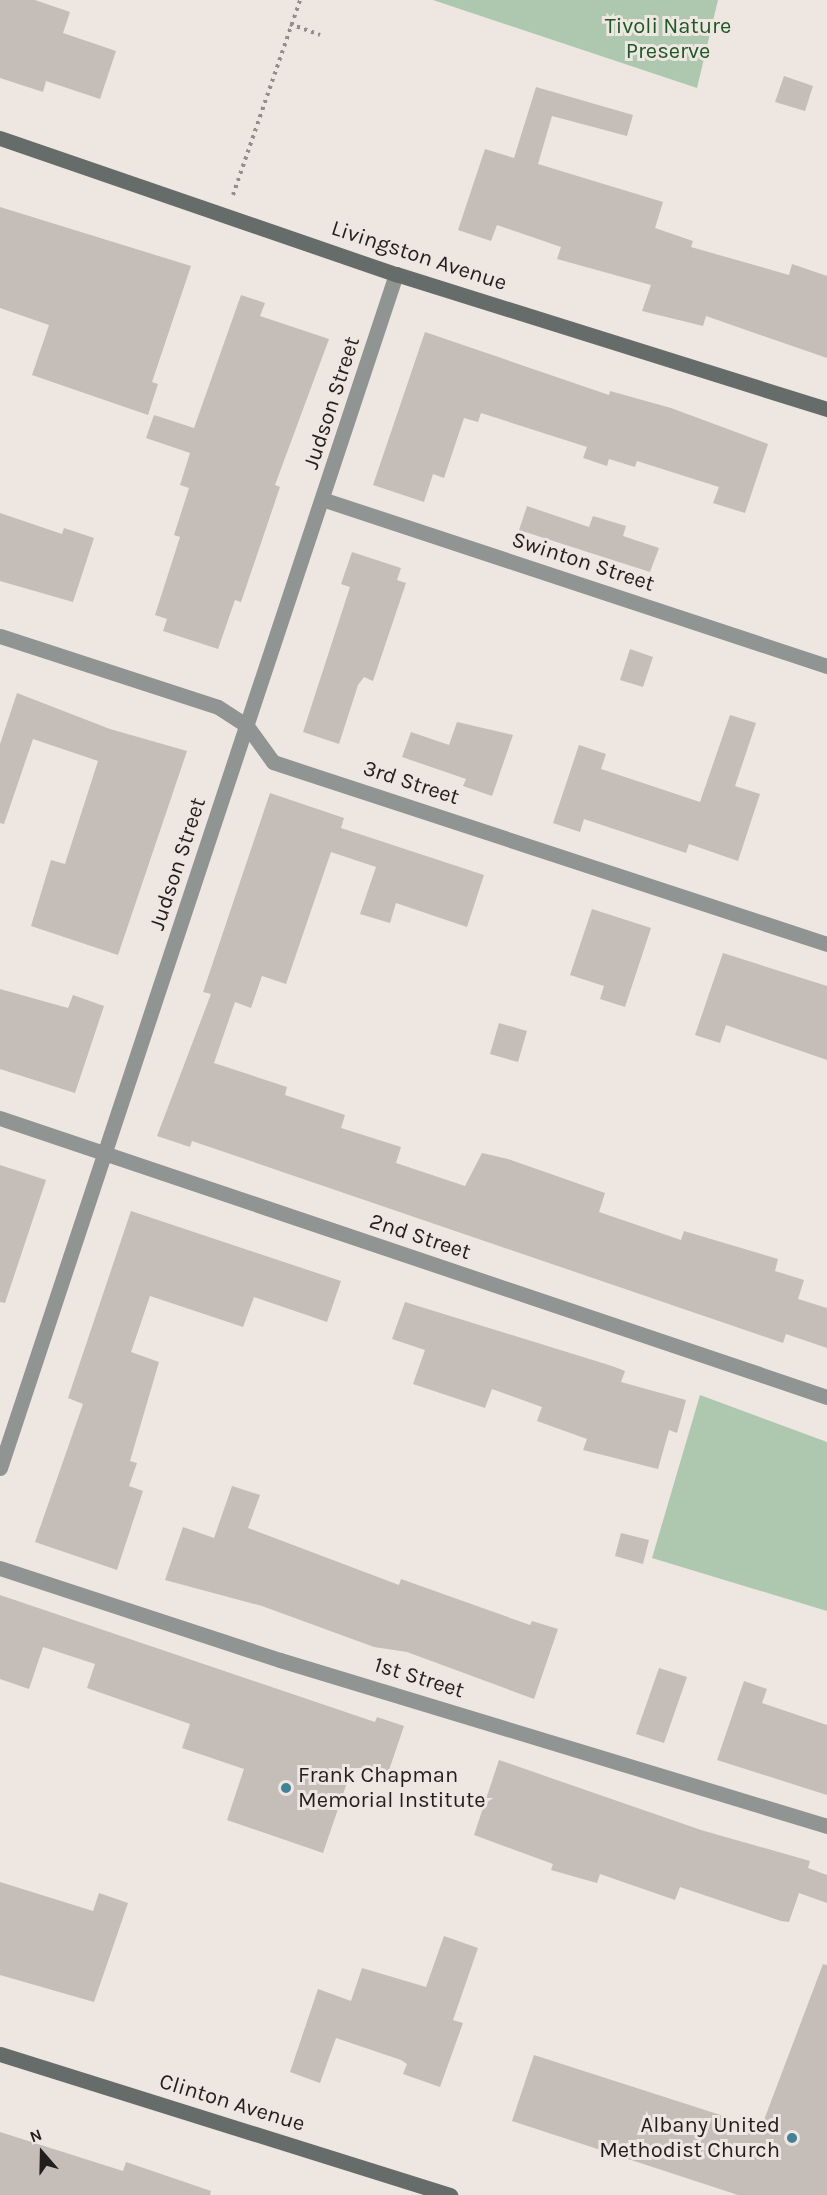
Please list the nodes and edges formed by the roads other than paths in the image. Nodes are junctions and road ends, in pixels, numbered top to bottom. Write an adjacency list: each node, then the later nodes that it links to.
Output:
1 (0, 138): 2 (street, Livingston Avenue)
2 (396, 274): 3 (street, Livingston Avenue); 4 (street, Judson Street)
3 (827, 409)
4 (325, 500): 6 (street, Swinton Street); 7 (street, Judson Street)
5 (0, 636): 7 (street, 3rd Street)
6 (827, 666)
7 (247, 726): 8 (street, 3rd Street); 10 (street, Judson Street)
8 (827, 944)
9 (0, 1118): 10 (street, 2nd Street)
10 (106, 1154): 11 (street, 2nd Street); 12 (street, Judson Street)
11 (827, 1397)
12 (0, 1468)
13 (0, 1568): 14 (street, 1st Street)
14 (827, 1826)
15 (0, 2054): 16 (street, Clinton Avenue)
16 (450, 2195)

